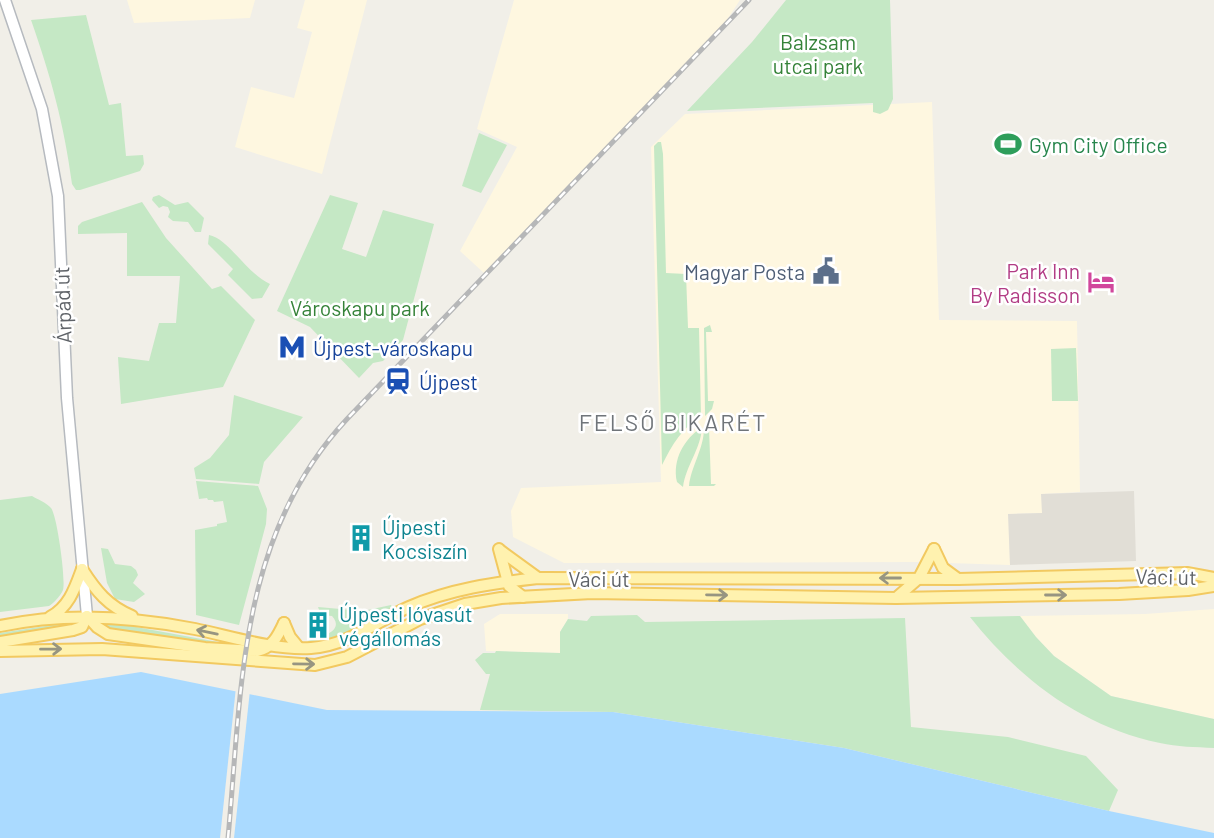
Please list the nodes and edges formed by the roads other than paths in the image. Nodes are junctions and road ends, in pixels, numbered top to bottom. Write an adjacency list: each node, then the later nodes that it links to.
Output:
1 (5, 0): 2 (main road, Árpád út)
2 (82, 569): 12 (main road, Árpád út); 13 (main road); 14 (main road)
3 (538, 578): 4 (main road, Váci út, one-way to 3); 7 (main road, Váci út); 7 (main road)
4 (919, 578): 6 (main road, Váci út); 6 (main road); 11 (main road)
5 (1214, 578): 6 (main road, Váci út)
6 (958, 579): 9 (main road)
7 (506, 581): 10 (main road); 19 (main road, Váci út)
8 (1214, 586): 9 (main road, Váci út, one-way to 8)
9 (953, 596): 11 (main road, Váci út)
10 (523, 597): 11 (main road, Váci út, one-way to 11); 23 (main road, Váci út, one-way to 10)
11 (896, 598)
12 (87, 616): 13 (main road, Váci út); 14 (main road, Váci út); 16 (main road); 17 (main road)
13 (45, 619): 15 (main road, Váci út)
14 (143, 620): 18 (main road, Váci út, one-way to 14)
15 (0, 626)
16 (0, 642)
17 (160, 642): 20 (main road); 21 (main road)
18 (270, 645): 19 (main road, Váci út); 19 (main road); 21 (main road)
19 (299, 648)
20 (102, 649): 22 (main road, Váci út, one-way to 20); 23 (main road, Váci út)
21 (205, 649): 23 (main road)
22 (0, 651)
23 (236, 659)

